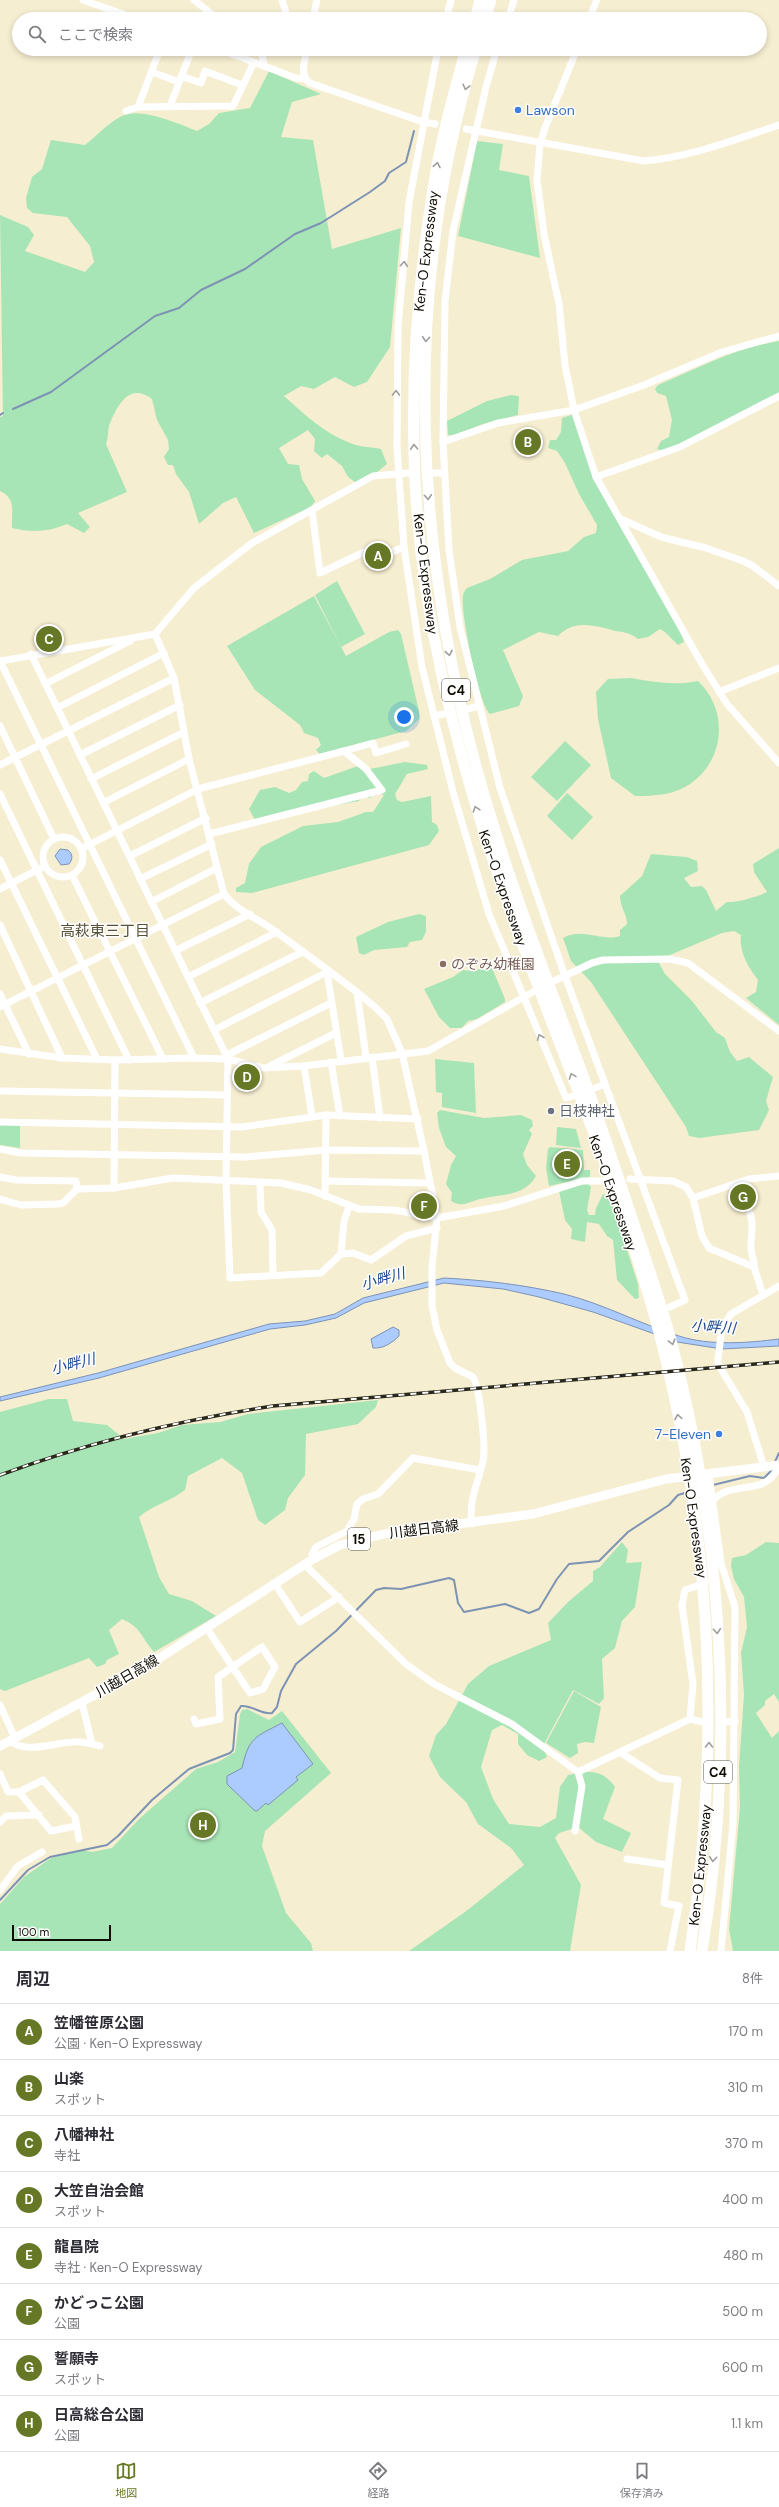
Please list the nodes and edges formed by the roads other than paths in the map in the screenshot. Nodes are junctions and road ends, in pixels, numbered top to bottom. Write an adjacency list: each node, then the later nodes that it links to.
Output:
1 (83, 0): 11 (street)
2 (194, 0): 12 (street)
3 (282, 0): 13 (street)
4 (317, 0): 14 (street)
5 (451, 0): 15 (street)
6 (473, 0): 16 (highway)
7 (480, 0): 17 (highway)
8 (491, 0): 18 (highway)
9 (514, 0): 19 (street)
10 (597, 0): 20 (street)
11 (117, 12)
12 (209, 12)
13 (286, 12)
14 (314, 12)
15 (448, 12)
16 (470, 12)
17 (477, 12)
18 (487, 12)
19 (510, 12)
20 (592, 12)
21 (158, 56): 34 (street)
22 (189, 56): 35 (street)
23 (238, 56): 32 (street)
24 (262, 56): 33 (street)
25 (306, 56): 36 (street)
26 (437, 56): 42 (street)
27 (461, 56): 41 (highway)
28 (464, 56): 41 (highway, Ken-O Expressway / C4)
29 (474, 56): 191 (highway, Ken-O Expressway / C4, one-way to 191)
30 (495, 56): 46 (street)
31 (574, 56): 47 (street)
32 (254, 62): 33 (street); 37 (street)
33 (264, 66): 36 (street)
34 (152, 72): 35 (street); 39 (street)
35 (180, 79): 37 (street); 38 (street)
36 (306, 79): 42 (street)
37 (242, 85): 38 (street)
38 (170, 106): 39 (street)
39 (138, 107): 40 (street)
40 (126, 111)
41 (448, 117): 204 (highway, Ken-O Expressway / C4, one-way to 41)
42 (423, 122): 43 (street); 55 (street, one-way to 42)
43 (435, 124)
44 (779, 124): 47 (street)
45 (466, 129): 46 (street)
46 (475, 131): 47 (street); 51 (street)
47 (540, 144): 50 (street)
48 (779, 336): 50 (street)
49 (779, 396): 56 (street)
50 (574, 410): 51 (street); 56 (street)
51 (443, 442): 54 (street)
52 (408, 473): 55 (street)
53 (433, 473): 54 (street)
54 (444, 473): 71 (street)
55 (398, 474): 57 (street); 59 (street)
56 (596, 477): 58 (street)
57 (312, 510): 59 (street); 61 (street)
58 (622, 520): 60 (street); 69 (street)
59 (404, 547): 75 (street)
60 (779, 586)
61 (155, 634): 62 (street); 63 (street)
62 (137, 637): 64 (street); 68 (street)
63 (164, 653): 67 (street); 72 (street)
64 (30, 654): 65 (street); 68 (street)
65 (0, 661): 79 (street)
66 (779, 668): 69 (street)
67 (174, 678): 70 (street); 77 (street)
68 (45, 684): 72 (street)
69 (719, 692): 85 (street)
70 (180, 705): 78 (street); 82 (street)
71 (479, 706): 73 (street); 119 (street)
72 (56, 708): 77 (street)
73 (467, 709)
74 (444, 714): 75 (street)
75 (434, 716): 127 (street)
76 (0, 726): 83 (street)
77 (68, 731): 79 (street); 82 (street)
78 (184, 732): 84 (street); 87 (street)
79 (41, 744): 83 (street); 95 (street)
80 (406, 744): 81 (street)
81 (344, 751): 88 (street); 93 (street)
82 (80, 755): 87 (street)
83 (15, 757): 86 (street); 94 (street)
84 (189, 759): 88 (street); 90 (street)
85 (779, 763)
86 (0, 765)
87 (91, 779): 90 (street)
88 (198, 789): 91 (street); 92 (street)
89 (0, 794): 102 (street)
90 (103, 803): 92 (street)
91 (206, 818): 93 (street); 98 (street)
92 (116, 831): 95 (street); 98 (street)
93 (209, 834): 96 (street)
94 (54, 839): 97 (street); 100 (street)
95 (90, 844): 97 (street); 113 (street)
96 (212, 844): 101 (street); 104 (street)
97 (81, 848): 103 (street)
98 (130, 856): 104 (street)
99 (0, 860): 105 (street)
100 (46, 866): 102 (street); 103 (street)
101 (217, 868): 107 (street); 108 (street)
102 (37, 870): 105 (street); 117 (street)
103 (72, 875): 114 (street)
104 (140, 879): 108 (street)
105 (11, 883): 106 (street); 121 (street)
106 (0, 889)
107 (224, 894): 109 (street); 111 (street)
108 (151, 902): 111 (street)
109 (250, 914): 112 (street); 115 (street)
110 (0, 925): 123 (street)
111 (163, 926): 113 (street); 115 (street)
112 (277, 932): 116 (street); 120 (street)
113 (136, 938): 114 (street); 139 (street)
114 (109, 951): 117 (street); 141 (street)
115 (175, 951): 120 (street)
116 (302, 952): 118 (street); 128 (street)
117 (82, 965): 121 (street); 144 (street)
118 (327, 972): 124 (street); 129 (street); 131 (street)
119 (565, 976): 122 (street); 132 (street); 149 (street)
120 (188, 977): 128 (street)
121 (56, 979): 123 (street); 140 (street)
122 (554, 981)
123 (31, 992): 130 (street); 138 (street)
124 (357, 992): 135 (street); 137 (street)
125 (533, 992): 127 (street)
126 (0, 994): 130 (street)
127 (524, 997): 135 (street); 154 (street, one-way to 127)
128 (200, 1003): 131 (street)
129 (331, 1003): 133 (street); 142 (street)
130 (3, 1006): 136 (street)
131 (214, 1030): 142 (street)
132 (779, 1031)
133 (336, 1033): 145 (street); 148 (street)
134 (0, 1049): 136 (street)
135 (402, 1053): 137 (street); 159 (street)
136 (29, 1054): 138 (street)
137 (369, 1057): 145 (street); 158 (street)
138 (62, 1058): 140 (street)
139 (194, 1058): 141 (street); 142 (street)
140 (97, 1059): 143 (street)
141 (163, 1059): 144 (street)
142 (228, 1059): 148 (street); 153 (street)
143 (115, 1060): 144 (street); 152 (street)
144 (129, 1060)
145 (341, 1060): 146 (street)
146 (331, 1062): 147 (street); 157 (street)
147 (304, 1066): 148 (street); 156 (street)
148 (268, 1067)
149 (605, 1084): 150 (street); 171 (street)
150 (595, 1088)
151 (0, 1091): 152 (street)
152 (116, 1092): 153 (street); 161 (street)
153 (227, 1095): 162 (street)
154 (573, 1096)
155 (326, 1115): 156 (street); 157 (street); 164 (street)
156 (312, 1116): 162 (street)
157 (340, 1116): 158 (street)
158 (380, 1118): 159 (street)
159 (418, 1119): 165 (street)
160 (0, 1122): 161 (street)
161 (116, 1125): 162 (street); 166 (street)
162 (227, 1126): 167 (street)
163 (0, 1149): 166 (street)
164 (326, 1150): 165 (street); 167 (street); 173 (street)
165 (424, 1151): 176 (street)
166 (114, 1155): 167 (street); 177 (street)
167 (226, 1157): 172 (street)
168 (779, 1176): 180 (street)
169 (0, 1177): 178 (street)
170 (630, 1179): 171 (street)
171 (642, 1180): 180 (street); 191 (street)
172 (226, 1181): 175 (street); 177 (street); 188 (street)
173 (325, 1181): 176 (street); 179 (street)
174 (603, 1181): 184 (street)
175 (260, 1182): 179 (street); 188 (street)
176 (430, 1182): 184 (street)
177 (114, 1188): 178 (street)
178 (77, 1189): 181 (street)
179 (325, 1196): 182 (street)
180 (693, 1198): 187 (street)
181 (0, 1199)
182 (349, 1207): 184 (street); 186 (street)
183 (750, 1213): 187 (street)
184 (437, 1218): 185 (street)
185 (437, 1228): 186 (street); 194 (street)
186 (341, 1254): 188 (street)
187 (754, 1267): 190 (street)
188 (272, 1275)
189 (779, 1286): 190 (street)
190 (763, 1295): 193 (street)
191 (666, 1306): 204 (highway, Ken-O Expressway / C4, one-way to 204)
192 (779, 1466): 193 (main road, 川越日高線 / 15); 196 (street)
193 (766, 1467): 195 (main road, 川越日高線 / 15)
194 (480, 1470): 197 (street); 198 (street)
195 (709, 1474): 196 (street); 197 (main road, 川越日高線 / 15)
196 (712, 1500): 202 (street)
197 (472, 1524): 199 (main road, 川越日高線 / 15)
198 (347, 1530): 199 (street); 200 (street)
199 (359, 1539): 200 (main road, 川越日高線 / 15)
200 (314, 1559): 201 (main road, 川越日高線 / 15)
201 (305, 1565): 203 (main road, 川越日高線 / 15); 205 (street)
202 (724, 1576): 211 (street); 212 (street)
203 (275, 1584): 205 (street); 206 (main road, 川越日高線 / 15)
204 (709, 1593): 234 (highway, Ken-O Expressway / C4, one-way to 204); 235 (highway, Ken-O Expressway / C4, one-way to 235)
205 (339, 1597): 220 (street)
206 (206, 1627): 207 (street); 208 (main road, 川越日高線 / 15)
207 (232, 1667): 207 (street); 210 (street)
208 (82, 1702): 215 (main road, 川越日高線 / 15); 216 (street)
209 (0, 1706): 215 (street)
210 (194, 1719)
211 (690, 1719): 213 (street); 219 (street)
212 (735, 1721): 214 (street); 236 (street)
213 (702, 1722)
214 (726, 1722)
215 (12, 1739): 216 (street); 217 (main road, 川越日高線 / 15)
216 (92, 1744): 218 (street)
217 (0, 1746)
218 (100, 1746)
219 (621, 1753): 220 (street); 231 (street)
220 (578, 1772): 227 (street)
221 (0, 1774): 222 (street)
222 (4, 1791): 223 (street)
223 (19, 1792): 224 (street); 226 (street)
224 (38, 1815): 225 (street); 226 (street)
225 (0, 1822)
226 (76, 1826): 228 (street)
227 (575, 1831)
228 (79, 1839)
229 (42, 1852): 232 (street)
230 (627, 1859): 231 (street)
231 (668, 1865): 233 (street)
232 (0, 1890)
233 (670, 1951)
234 (690, 1951)
235 (702, 1951)
236 (721, 1951)

